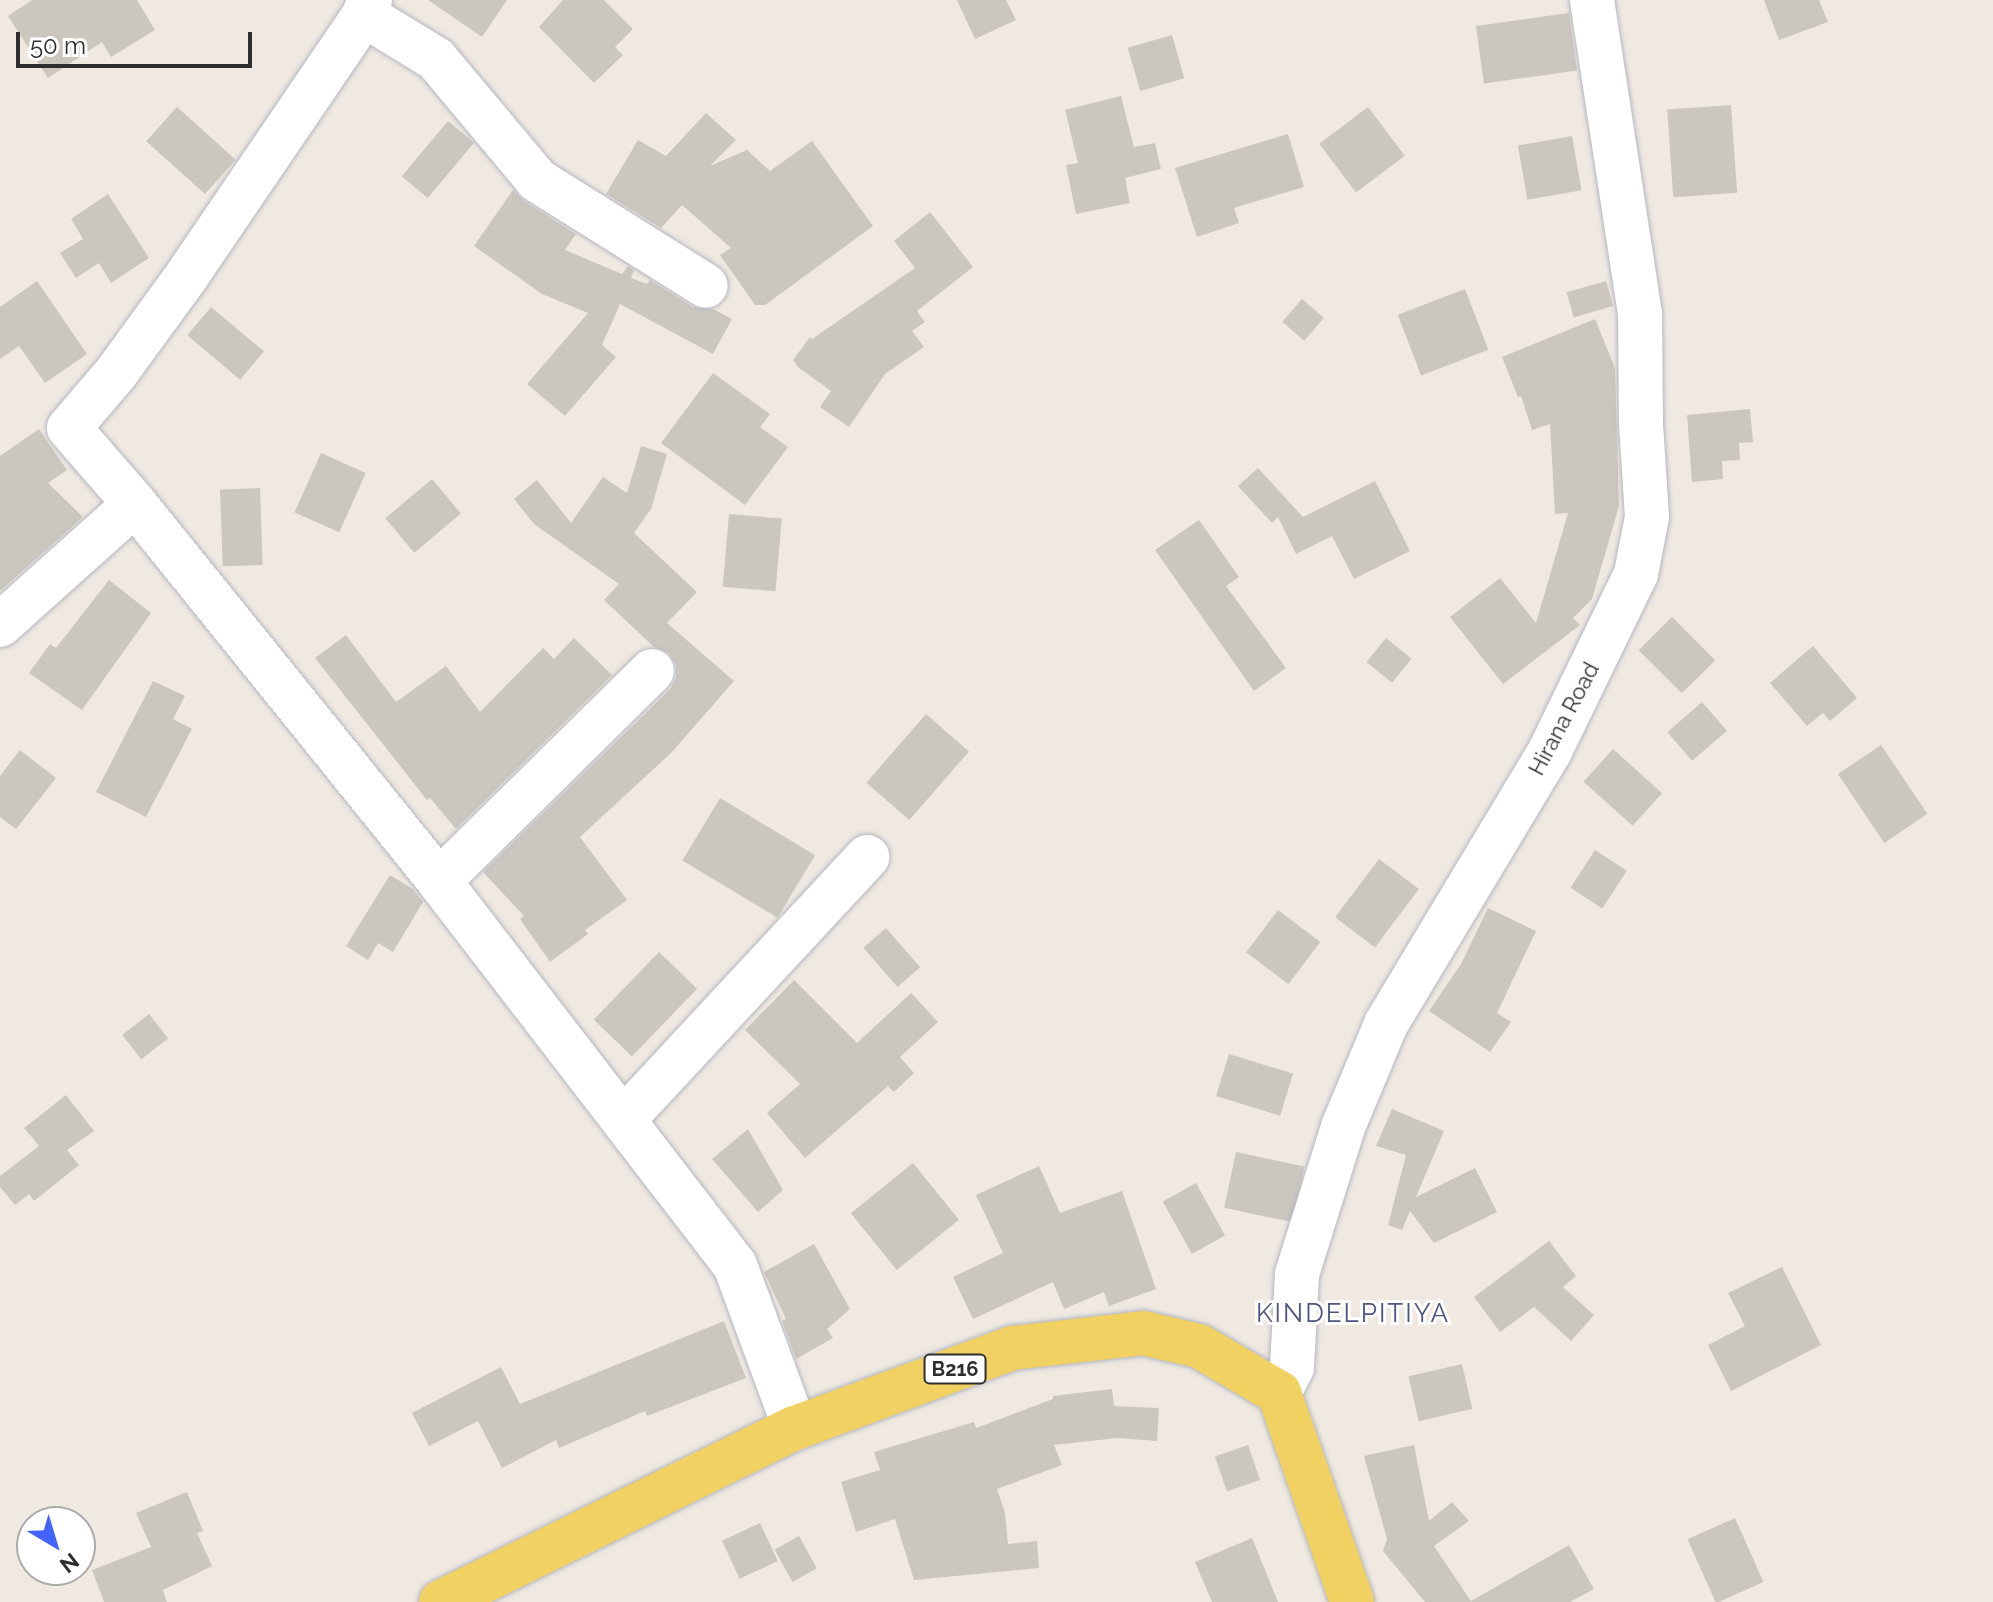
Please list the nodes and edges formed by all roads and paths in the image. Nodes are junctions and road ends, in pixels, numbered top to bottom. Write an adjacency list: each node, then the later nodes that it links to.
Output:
1 (1582, 2): 10 (street, Hirana Road)
2 (367, 8): 3 (street); 4 (street)
3 (706, 286)
4 (135, 504): 5 (street); 8 (street)
5 (0, 625)
6 (652, 671): 8 (street)
7 (867, 857): 9 (street)
8 (439, 881): 9 (street)
9 (623, 1120): 11 (street)
10 (1279, 1393): 11 (main road, B216); 13 (main road)
11 (795, 1428): 12 (main road, B216)
12 (441, 1602)
13 (1352, 1602)

